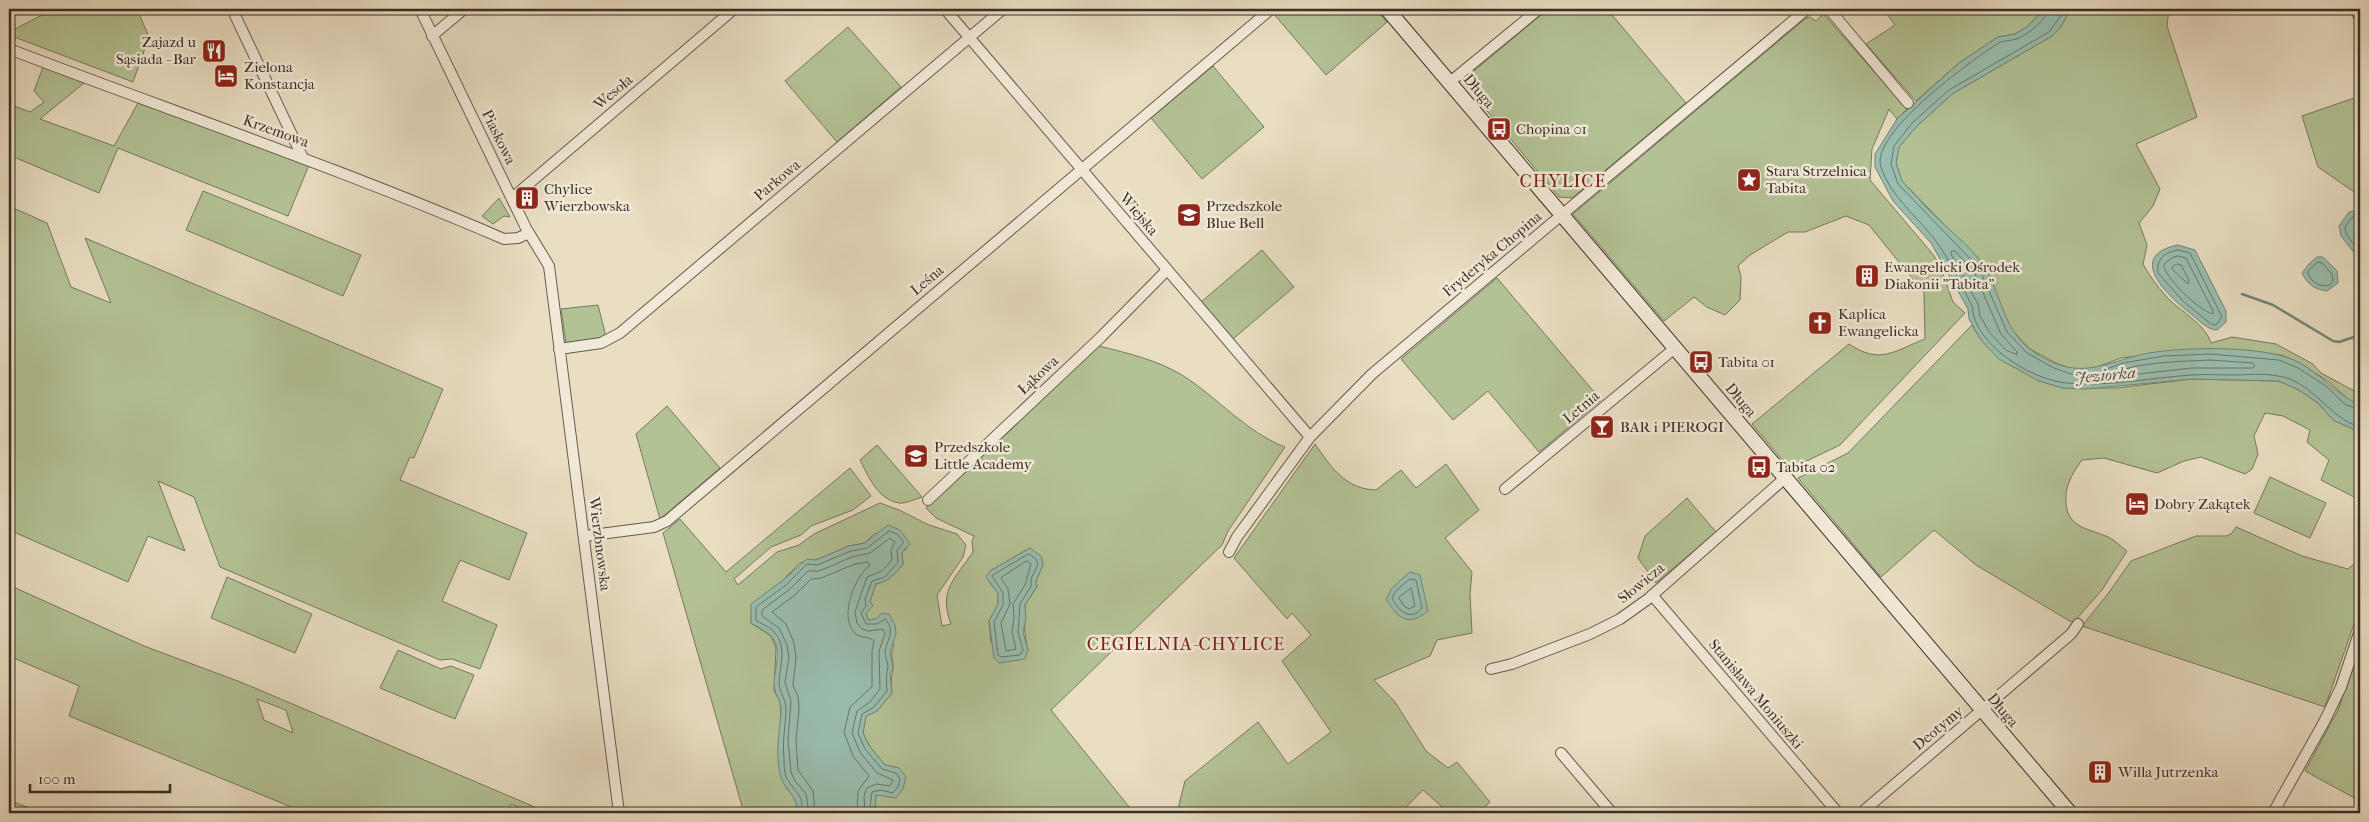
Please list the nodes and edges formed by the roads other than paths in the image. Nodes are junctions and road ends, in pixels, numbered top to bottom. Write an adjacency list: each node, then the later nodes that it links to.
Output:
1 (232, 9): 19 (street)
2 (420, 9): 14 (street, Piaskowa)
3 (464, 9): 14 (street)
4 (734, 9): 23 (street, Wesoła)
5 (945, 9): 15 (street, Wiejska)
6 (1003, 9): 15 (street, Parkowa)
7 (1271, 9): 22 (street, Leśna)
8 (1388, 9): 17 (street, Długa)
9 (1539, 9): 17 (street)
10 (1807, 9): 24 (street, Fryderyka Chopina)
11 (1829, 9): 18 (street)
12 (2355, 9): 13 (street)
13 (2360, 18)
14 (432, 36): 23 (street, Piaskowa)
15 (969, 37): 22 (street, Wiejska); 29 (street, Parkowa)
16 (9, 49): 20 (street, Krzemowa)
17 (1450, 82): 24 (street, Długa)
18 (1908, 103)
19 (288, 128): 20 (street); 21 (street)
20 (278, 148): 21 (street, Krzemowa)
21 (302, 156): 25 (street, Krzemowa)
22 (1081, 168): 26 (street, Wiejska); 34 (street, Leśna)
23 (512, 198): 25 (street, Piaskowa)
24 (1562, 215): 28 (street, Długa); 30 (street, Fryderyka Chopina)
25 (529, 233): 27 (street, Piaskowa)
26 (1166, 270): 30 (street, Wiejska); 33 (street, Łąkowa)
27 (551, 278): 29 (street, Wierzbnowska)
28 (1675, 348): 31 (street, Długa); 32 (street, Letnia)
29 (559, 349): 34 (street, Wierzbnowska)
30 (1310, 437): 35 (street, Fryderyka Chopina)
31 (1785, 478): 36 (street, Słowicza); 40 (street, Długa)
32 (1505, 489)
33 (928, 500)
34 (585, 536): 42 (street, Wierzbnowska)
35 (1228, 552)
36 (1652, 595): 39 (street, Słowicza); 44 (street, Stanisława Moniuszki)
37 (2078, 624): 40 (street, Deotymy)
38 (2360, 630): 47 (street)
39 (1491, 669)
40 (1982, 710): 45 (street, Deotymy); 46 (street, Długa)
41 (1561, 753): 43 (street)
42 (619, 813)
43 (1612, 813)
44 (1838, 813)
45 (1861, 813)
46 (2070, 813)
47 (2273, 813)

